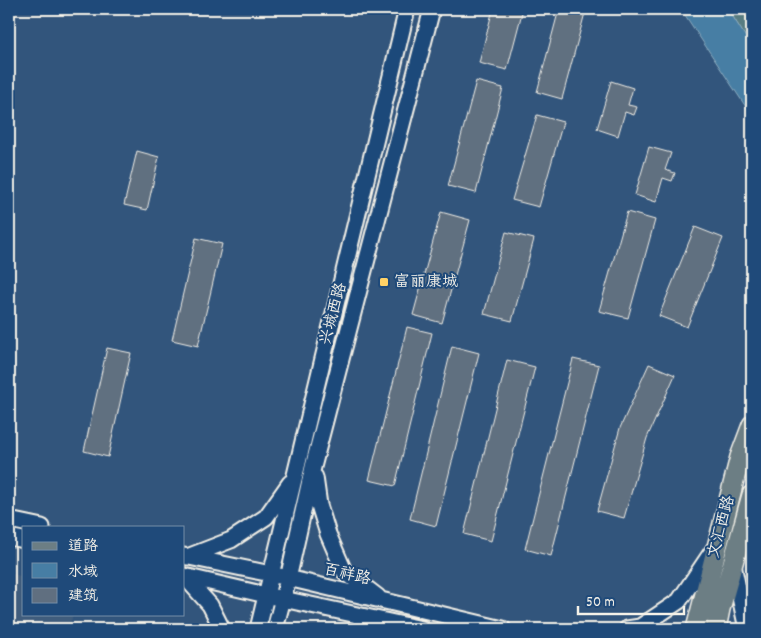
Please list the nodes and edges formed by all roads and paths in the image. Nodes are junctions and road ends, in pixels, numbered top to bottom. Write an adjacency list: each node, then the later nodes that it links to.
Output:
1 (407, 9): 5 (street, 兴城西路)
2 (432, 9): 4 (street, 兴城西路)
3 (752, 426): 11 (main road, 文汇西路)
4 (313, 467): 17 (street, 兴城西路); 20 (street)
5 (295, 475): 12 (street); 14 (street, 兴城西路)
6 (752, 495): 13 (main road, 文汇西路)
7 (9, 520): 8 (street)
8 (37, 526)
9 (9, 536): 10 (street)
10 (22, 539)
11 (718, 544): 28 (street); 29 (main road, 文汇西路)
12 (185, 557): 14 (street, 百祥路)
13 (733, 564): 30 (main road, 文汇西路); 31 (street)
14 (271, 574): 17 (street, 百祥路); 18 (street, 兴城西路)
15 (185, 576): 18 (street)
16 (185, 577): 22 (street)
17 (288, 579): 19 (street, 兴城西路); 20 (street, 百祥路)
18 (267, 595): 19 (street); 23 (street, 兴城西路)
19 (283, 599): 21 (street); 24 (street, 兴城西路)
20 (384, 601): 27 (street, 百祥路)
21 (386, 621): 25 (street); 26 (street)
22 (222, 629)
23 (258, 629)
24 (275, 629)
25 (356, 629)
26 (422, 629)
27 (503, 629)
28 (628, 629)
29 (696, 629)
30 (716, 629)
31 (747, 629)

